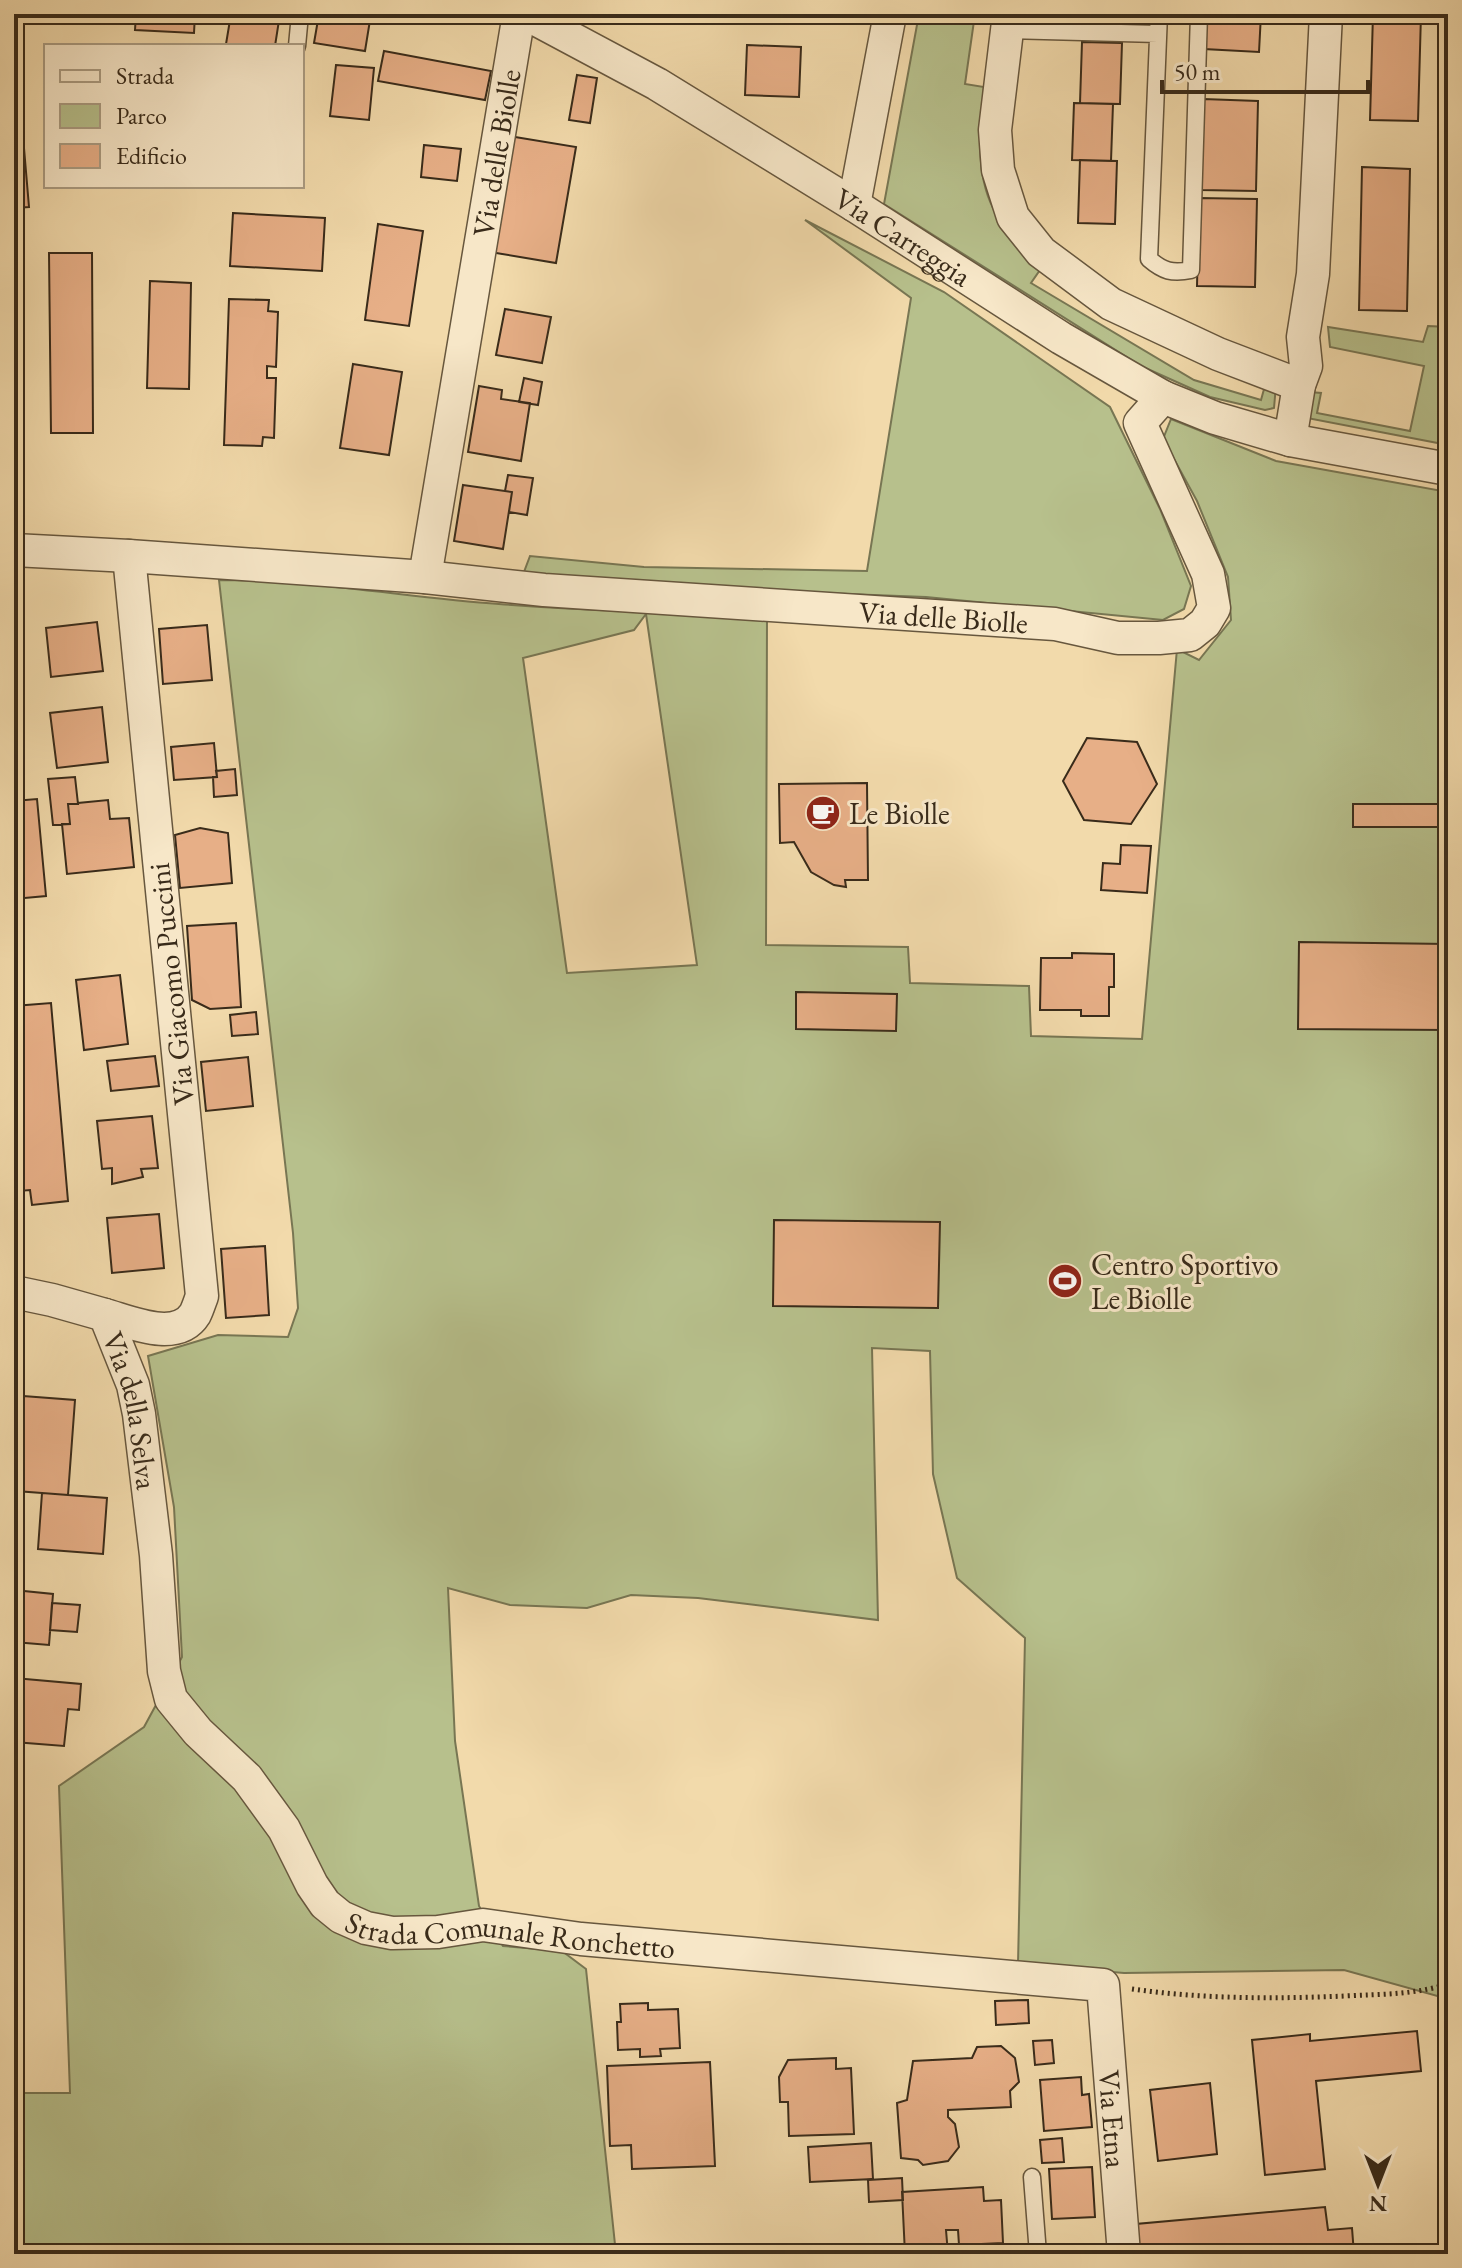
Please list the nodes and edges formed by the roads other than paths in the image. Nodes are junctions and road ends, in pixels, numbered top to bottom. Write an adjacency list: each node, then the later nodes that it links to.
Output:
1 (300, 14): 10 (lane)
2 (519, 14): 18 (street, Via delle Biolle)
3 (526, 14): 11 (street, Via Carreggia)
4 (890, 14): 11 (street)
5 (1159, 14): 9 (lane)
6 (1199, 14): 9 (lane)
7 (1326, 14): 12 (street)
8 (1008, 22): 9 (lane); 12 (street)
9 (1158, 34)
10 (297, 44)
11 (854, 205): 13 (street, Via Carreggia)
12 (1299, 385): 14 (street)
13 (1163, 397): 14 (street, Via Carreggia); 18 (street, Via delle Biolle)
14 (1290, 440): 15 (street, Via Carreggia)
15 (1448, 469)
16 (14, 550): 17 (street, Via delle Biolle)
17 (129, 556): 18 (street, Via delle Biolle); 20 (street, Via Giacomo Puccini)
18 (425, 577)
19 (14, 1292): 20 (street, Via della Selva)
20 (105, 1315): 21 (street, Via della Selva)
21 (156, 1555): 22 (street, Strada Comunale Ronchetto)
22 (1103, 1985): 25 (street, Via Etna)
23 (1032, 2177): 24 (lane)
24 (1038, 2254)
25 (1124, 2254)

